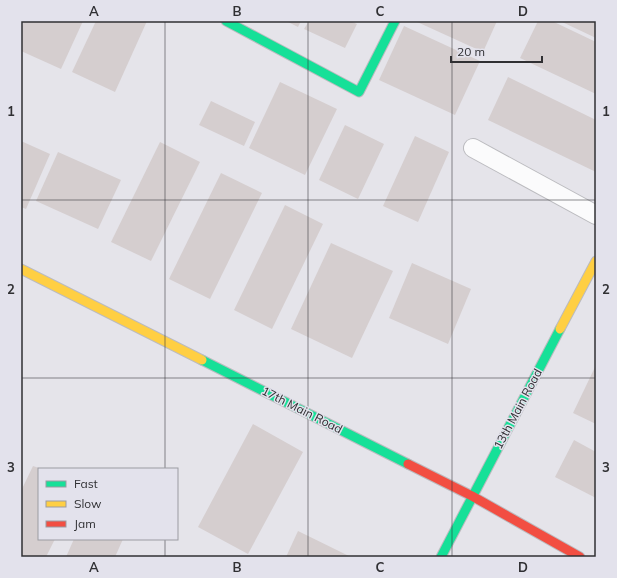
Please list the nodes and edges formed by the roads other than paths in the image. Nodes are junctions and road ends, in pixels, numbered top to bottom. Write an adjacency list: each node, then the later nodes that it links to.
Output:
1 (227, 21): 2 (street)
2 (395, 21)
3 (473, 148): 4 (lane)
4 (596, 215)
5 (596, 261): 7 (street, 13th Main Road)
6 (21, 269): 7 (street, 17th Main Road)
7 (472, 496): 8 (street, 13th Main Road); 9 (street, 17th Main Road)
8 (441, 557)
9 (580, 557)

